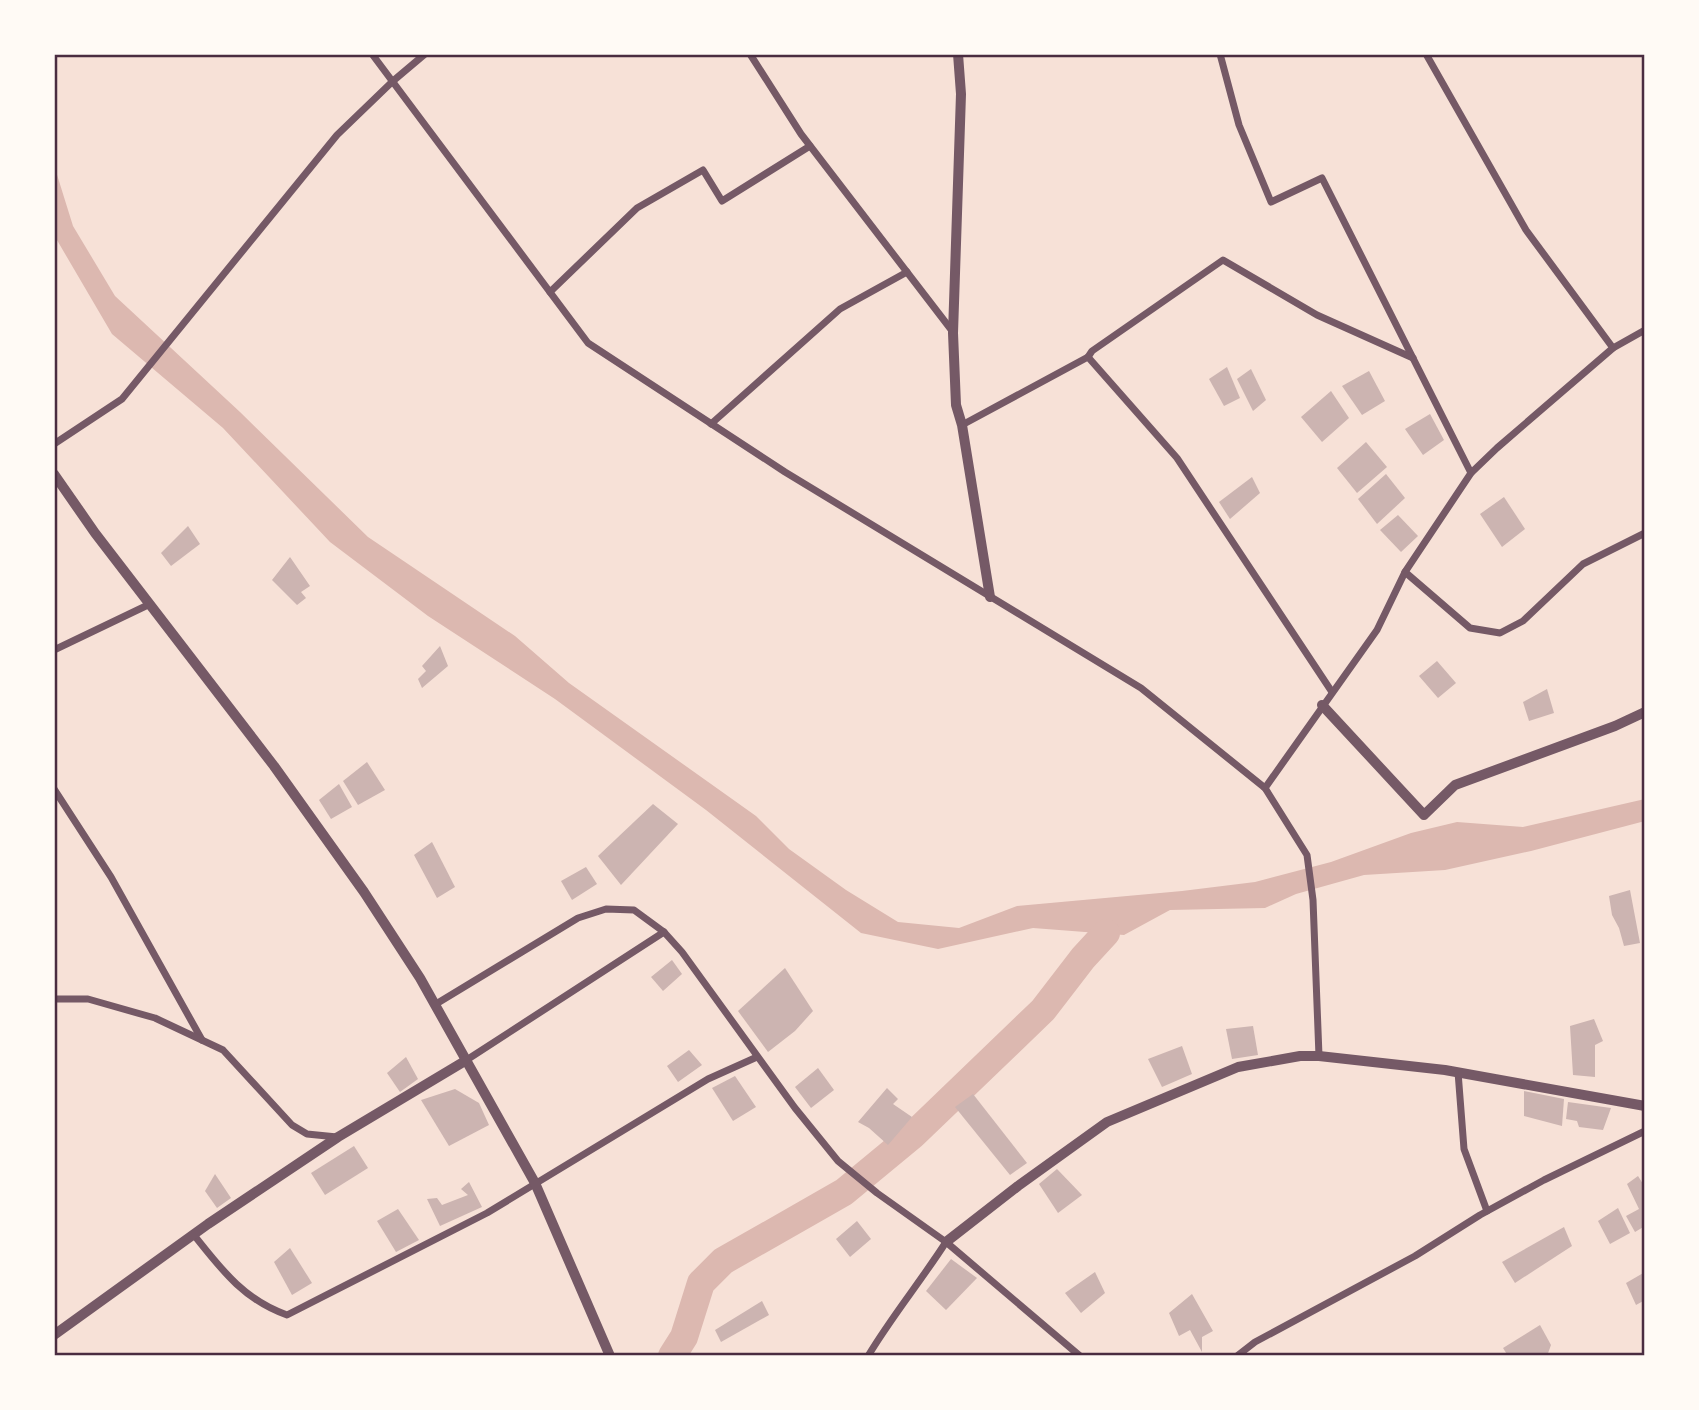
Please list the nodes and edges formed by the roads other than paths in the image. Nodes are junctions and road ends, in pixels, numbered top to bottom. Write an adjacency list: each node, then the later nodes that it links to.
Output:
1 (372, 54): 7 (street)
2 (425, 54): 7 (street)
3 (751, 54): 8 (street)
4 (958, 54): 12 (street)
5 (1220, 54): 15 (street)
6 (1426, 54): 13 (street)
7 (393, 81): 10 (street); 18 (street)
8 (810, 146): 9 (street); 10 (street)
9 (907, 272): 12 (street); 16 (street)
10 (550, 292): 16 (street)
11 (1645, 330): 13 (street)
12 (953, 333): 17 (street)
13 (1613, 348): 19 (street)
14 (1088, 357): 15 (street); 17 (street); 26 (street)
15 (1413, 359): 19 (street)
16 (711, 424): 23 (street)
17 (962, 425): 23 (street)
18 (54, 444)
19 (1471, 473): 22 (street)
20 (54, 474): 24 (street)
21 (1645, 533): 22 (street)
22 (1405, 572): 26 (street)
23 (990, 597): 29 (street)
24 (150, 604): 25 (street); 33 (street)
25 (54, 650)
26 (1332, 692): 27 (street)
27 (1322, 705): 28 (street); 29 (street)
28 (1645, 712)
29 (1265, 788): 35 (street)
30 (54, 789): 34 (street)
31 (664, 932): 33 (street); 36 (street); 37 (street)
32 (54, 999): 34 (street)
33 (436, 1004): 37 (street)
34 (203, 1041): 41 (street)
35 (1319, 1056): 38 (street); 45 (street)
36 (757, 1057): 42 (street); 45 (street)
37 (466, 1062): 41 (street); 42 (street)
38 (1458, 1072): 39 (street); 43 (street)
39 (1645, 1106)
40 (1645, 1131): 43 (street)
41 (338, 1137): 44 (street)
42 (536, 1183): 44 (street); 47 (street)
43 (1487, 1210): 50 (street)
44 (194, 1235): 46 (street)
45 (946, 1242): 48 (street); 49 (street)
46 (54, 1335)
47 (610, 1356)
48 (868, 1356)
49 (1080, 1356)
50 (1237, 1356)

